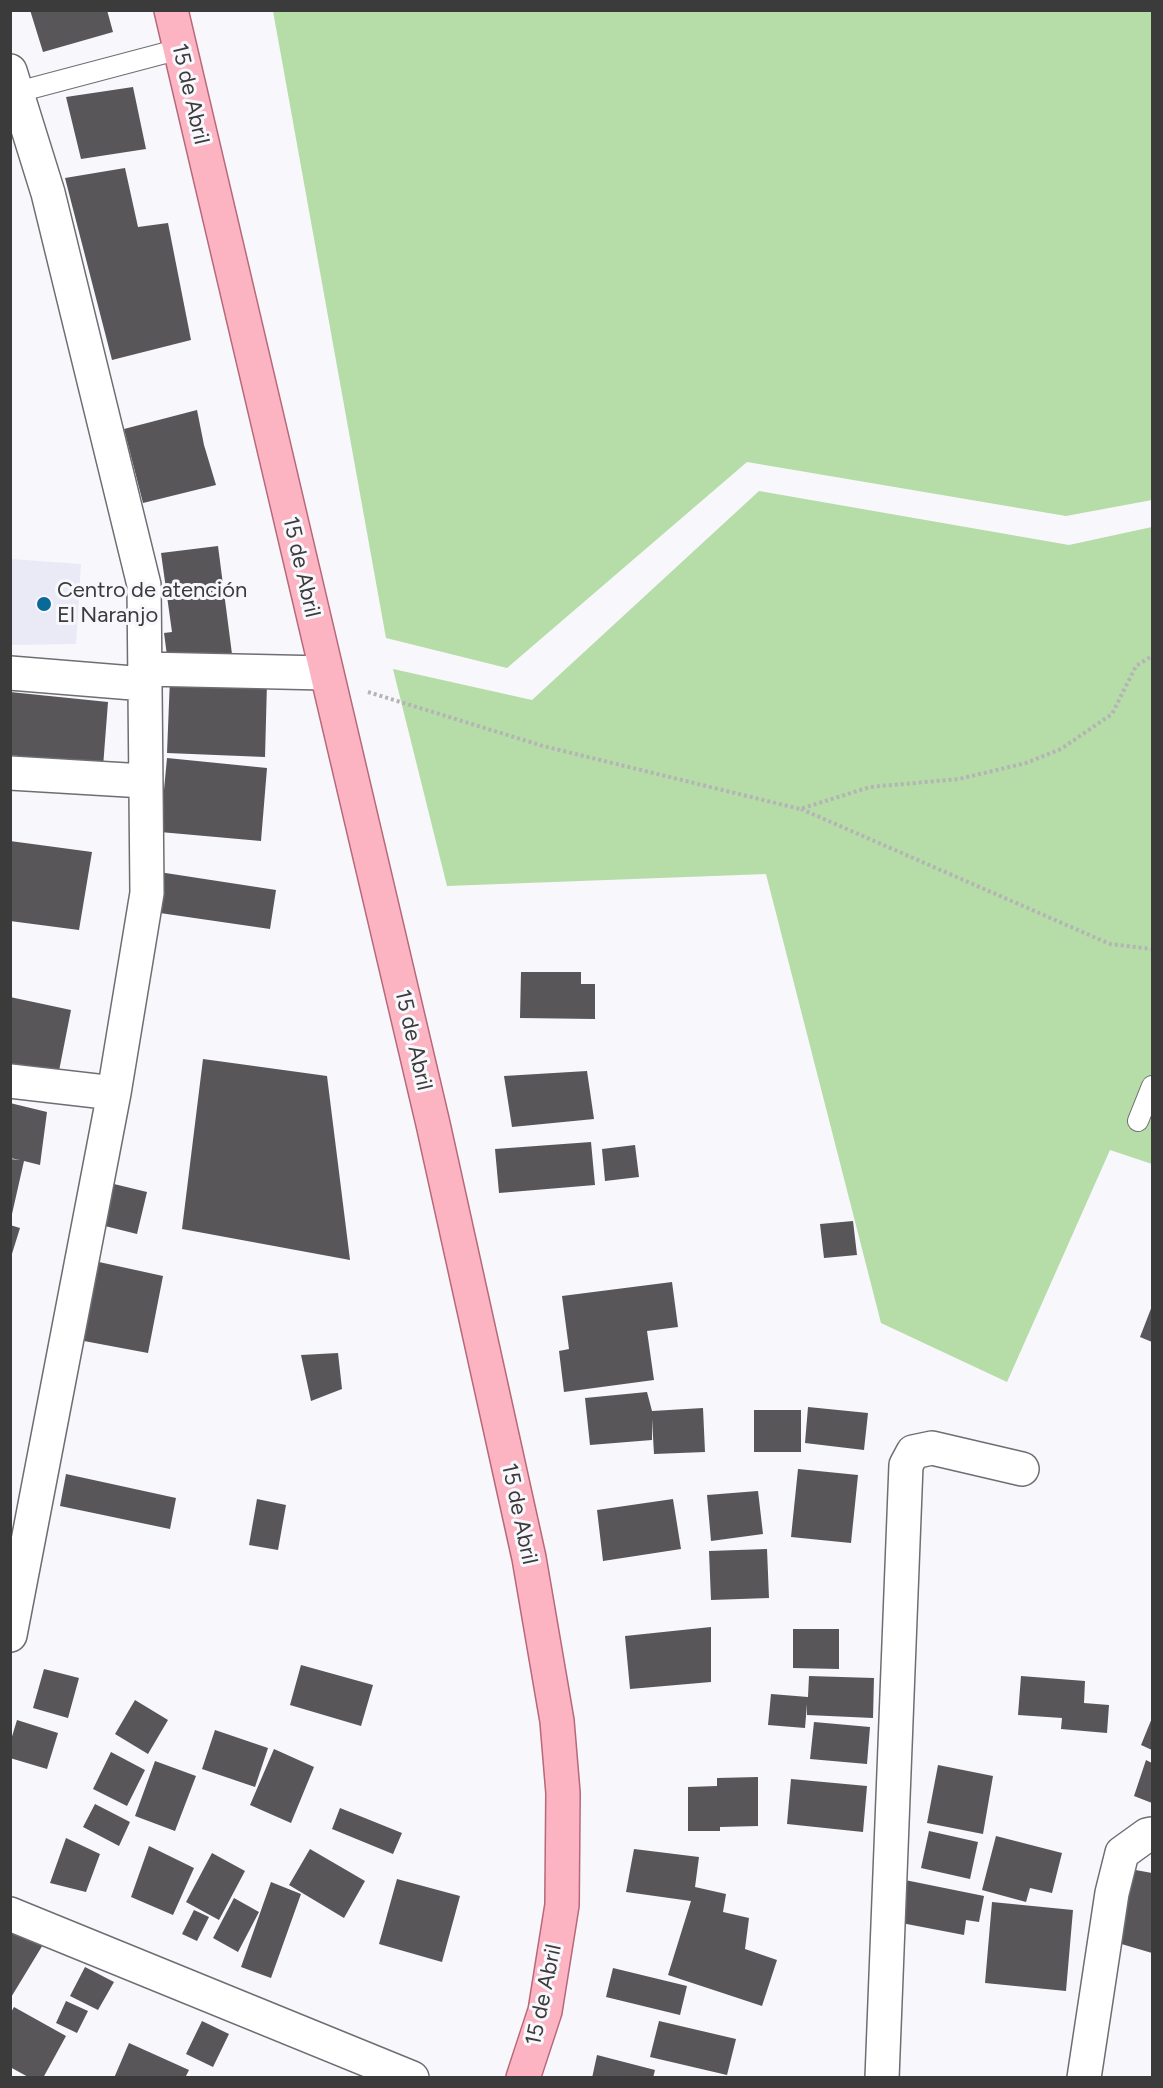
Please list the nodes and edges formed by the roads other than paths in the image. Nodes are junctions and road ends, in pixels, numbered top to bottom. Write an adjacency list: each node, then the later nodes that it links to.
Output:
1 (171, 10): 2 (main road, 15 de Abril)
2 (180, 49): 3 (lane); 5 (main road, 15 de Abril)
3 (13, 85): 6 (street)
4 (10, 673): 6 (street)
5 (325, 673): 6 (street); 18 (main road, 15 de Abril)
6 (145, 676): 8 (street)
7 (10, 773): 8 (street)
8 (144, 781): 11 (street)
9 (10, 1081): 11 (street)
10 (1152, 1086): 12 (lane)
11 (114, 1093): 14 (street)
12 (1137, 1120)
13 (1022, 1469): 19 (street)
14 (10, 1635)
15 (1152, 1834): 20 (street)
16 (10, 1914): 17 (street)
17 (412, 2078)
18 (524, 2078)
19 (882, 2078)
20 (1084, 2078)

